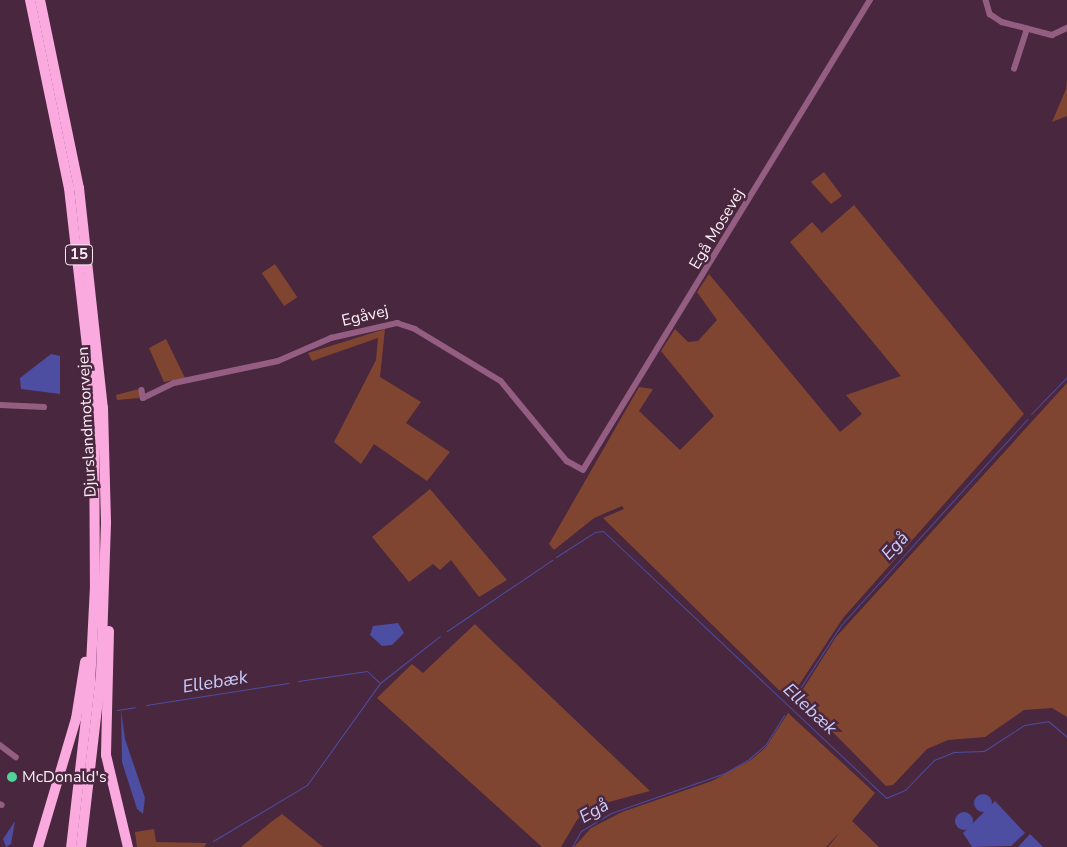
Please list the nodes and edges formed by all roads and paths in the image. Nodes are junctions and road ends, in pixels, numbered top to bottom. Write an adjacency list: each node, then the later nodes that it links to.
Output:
1 (30, 0): 13 (highway, Djurslandmotorvejen / 15)
2 (40, 0): 11 (highway, Djurslandmotorvejen / 15)
3 (870, 0): 12 (street, Egå Mosevej)
4 (986, 0): 5 (street)
5 (1027, 29): 6 (street); 7 (street)
6 (1066, 30)
7 (1014, 69)
8 (142, 390): 12 (street, Egåvej)
9 (0, 405): 10 (street)
10 (44, 407)
11 (103, 408): 18 (highway, Djurslandmotorvejen / 15); 19 (highway)
12 (583, 470)
13 (96, 514): 16 (highway); 17 (highway, Djurslandmotorvejen / 15)
14 (0, 745): 15 (street)
15 (16, 757)
16 (38, 847)
17 (70, 847)
18 (80, 847)
19 (128, 847)

